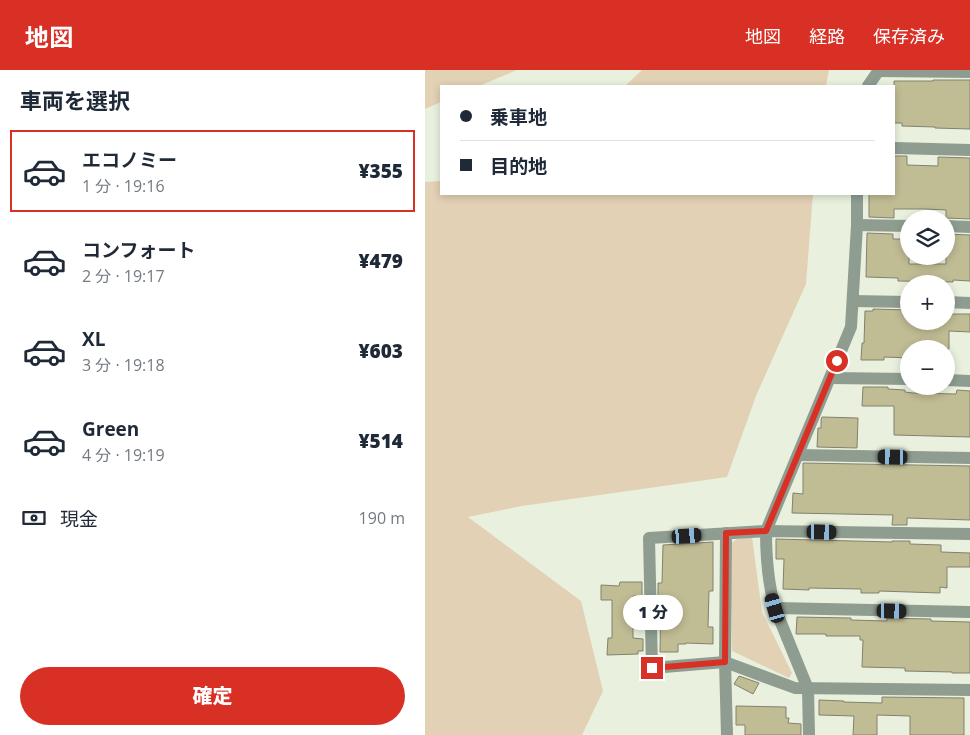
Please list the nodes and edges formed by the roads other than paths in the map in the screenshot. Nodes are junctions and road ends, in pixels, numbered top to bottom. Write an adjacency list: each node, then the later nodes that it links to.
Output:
1 (878, 70): 2 (street); 3 (street)
2 (970, 72)
3 (869, 85)
4 (895, 148): 5 (street)
5 (970, 150)
6 (857, 195): 7 (street)
7 (857, 225): 8 (street); 11 (street)
8 (900, 226)
9 (955, 226): 10 (street)
10 (970, 227)
11 (853, 301): 12 (street); 15 (street)
12 (900, 302)
13 (955, 302): 14 (street)
14 (970, 303)
15 (831, 378): 16 (street); 19 (street)
16 (900, 379)
17 (955, 380): 18 (street)
18 (970, 381)
19 (798, 455): 20 (street); 21 (street)
20 (970, 458)
21 (766, 531): 22 (street); 23 (street); 24 (street)
22 (726, 533): 26 (street); 26 (street)
23 (970, 534)
24 (775, 608): 25 (street); 27 (street)
25 (970, 612)
26 (725, 662): 27 (street); 29 (street)
27 (808, 689): 28 (street); 30 (street)
28 (970, 690)
29 (727, 735)
30 (809, 735)

